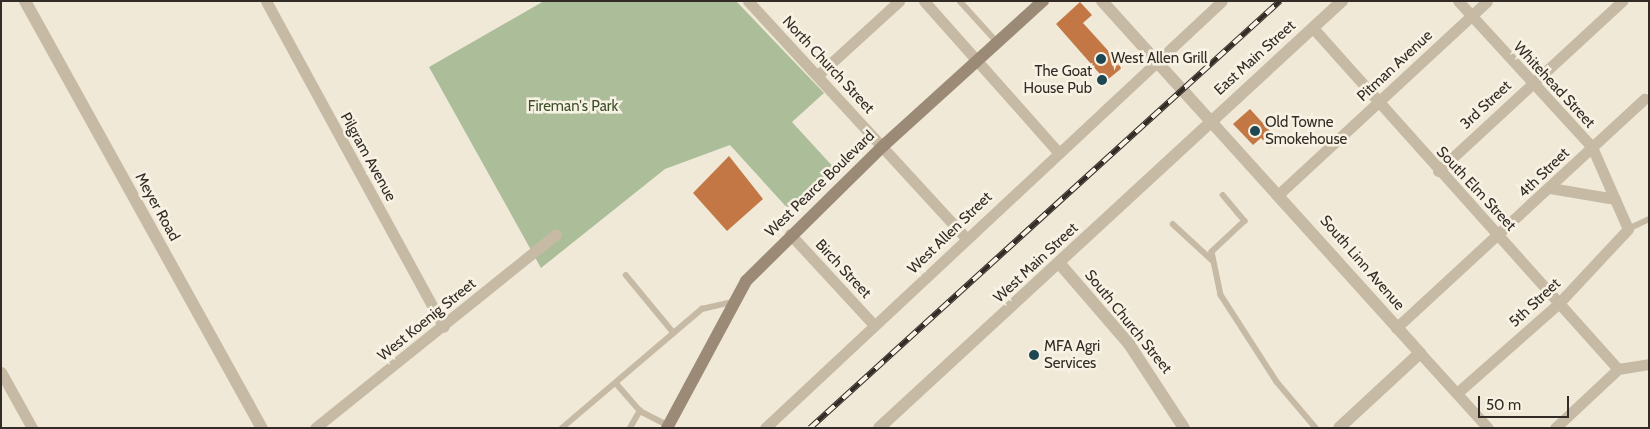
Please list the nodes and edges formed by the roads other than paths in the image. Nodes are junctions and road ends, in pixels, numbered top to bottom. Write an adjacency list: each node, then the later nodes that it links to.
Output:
1 (25, 1): 57 (street, Meyer Road)
2 (266, 1): 45 (street, Pilgram Avenue)
3 (748, 1): 19 (street, North Church Street)
4 (899, 1): 19 (street)
5 (924, 1): 18 (street)
6 (960, 1): 16 (lane)
7 (1043, 1): 16 (main road, West Pearce Boulevard)
8 (1102, 1): 17 (street, South Linn Avenue)
9 (1222, 1): 17 (street, West Allen Street)
10 (1342, 1): 15 (street, East Main Street)
11 (1458, 1): 14 (street, Whitehead Street)
12 (1487, 1): 14 (street, Pitman Avenue)
13 (1622, 1): 20 (street, 3rd Street)
14 (1471, 16): 20 (street, Whitehead Street); 22 (street, Pitman Avenue)
15 (1312, 28): 22 (street, South Elm Street); 23 (street, East Main Street)
16 (997, 43): 18 (main road, West Pearce Boulevard)
17 (1156, 60): 23 (street, South Linn Avenue); 26 (street, West Allen Street)
18 (978, 61): 24 (main road, West Pearce Boulevard); 26 (street)
19 (818, 75): 24 (street, North Church Street)
20 (1530, 84): 25 (street, Whitehead Street); 27 (street, 3rd Street)
21 (1644, 99): 25 (street, 4th Street)
22 (1378, 102): 27 (street, South Elm Street); 29 (street, Pitman Avenue)
23 (1212, 118): 29 (street, South Linn Avenue); 40 (street, West Main Street)
24 (882, 146): 36 (main road, West Pearce Boulevard); 38 (street, North Church Street)
25 (1592, 147): 28 (street, 4th Street); 31 (street, Whitehead Street)
26 (1057, 151): 38 (street, West Allen Street)
27 (1438, 171): 37 (street, South Elm Street)
28 (1550, 188): 31 (street); 37 (street, 4th Street)
29 (1280, 194): 46 (street, South Linn Avenue)
30 (1223, 195): 39 (lane)
31 (1615, 198): 34 (street, Whitehead Street)
32 (1649, 219): 34 (lane)
33 (1173, 224): 39 (lane)
34 (1628, 229): 43 (street, 5th Street)
35 (556, 234): 45 (street, West Koenig Street)
36 (790, 234): 42 (main road, West Pearce Boulevard); 44 (street, Birch Street)
37 (1499, 237): 43 (street, South Elm Street); 46 (street, 4th Street)
38 (966, 238): 44 (street, West Allen Street)
39 (1212, 260): 64 (lane)
40 (1060, 264): 62 (street, West Main Street); 63 (street, South Church Street)
41 (626, 275): 47 (lane)
42 (733, 302): 47 (lane); 55 (main road, West Pearce Boulevard)
43 (1559, 303): 50 (street, South Elm Street); 53 (street, 5th Street)
44 (874, 325): 61 (street, West Allen Street)
45 (444, 327): 58 (street, West Koenig Street)
46 (1396, 328): 48 (street, South Linn Avenue)
47 (674, 333): 52 (lane)
48 (1420, 353): 53 (street, South Linn Avenue); 65 (street)
49 (1649, 364): 50 (street)
50 (1618, 369): 67 (street)
51 (1, 372): 56 (street)
52 (616, 382): 54 (lane); 59 (lane)
53 (1457, 393): 66 (street, South Linn Avenue)
54 (640, 411): 55 (lane); 60 (lane)
55 (668, 426)
56 (32, 428)
57 (262, 428)
58 (315, 428)
59 (562, 428)
60 (630, 428)
61 (765, 428)
62 (879, 428)
63 (1184, 428)
64 (1316, 428)
65 (1339, 428)
66 (1488, 428)
67 (1555, 428)

